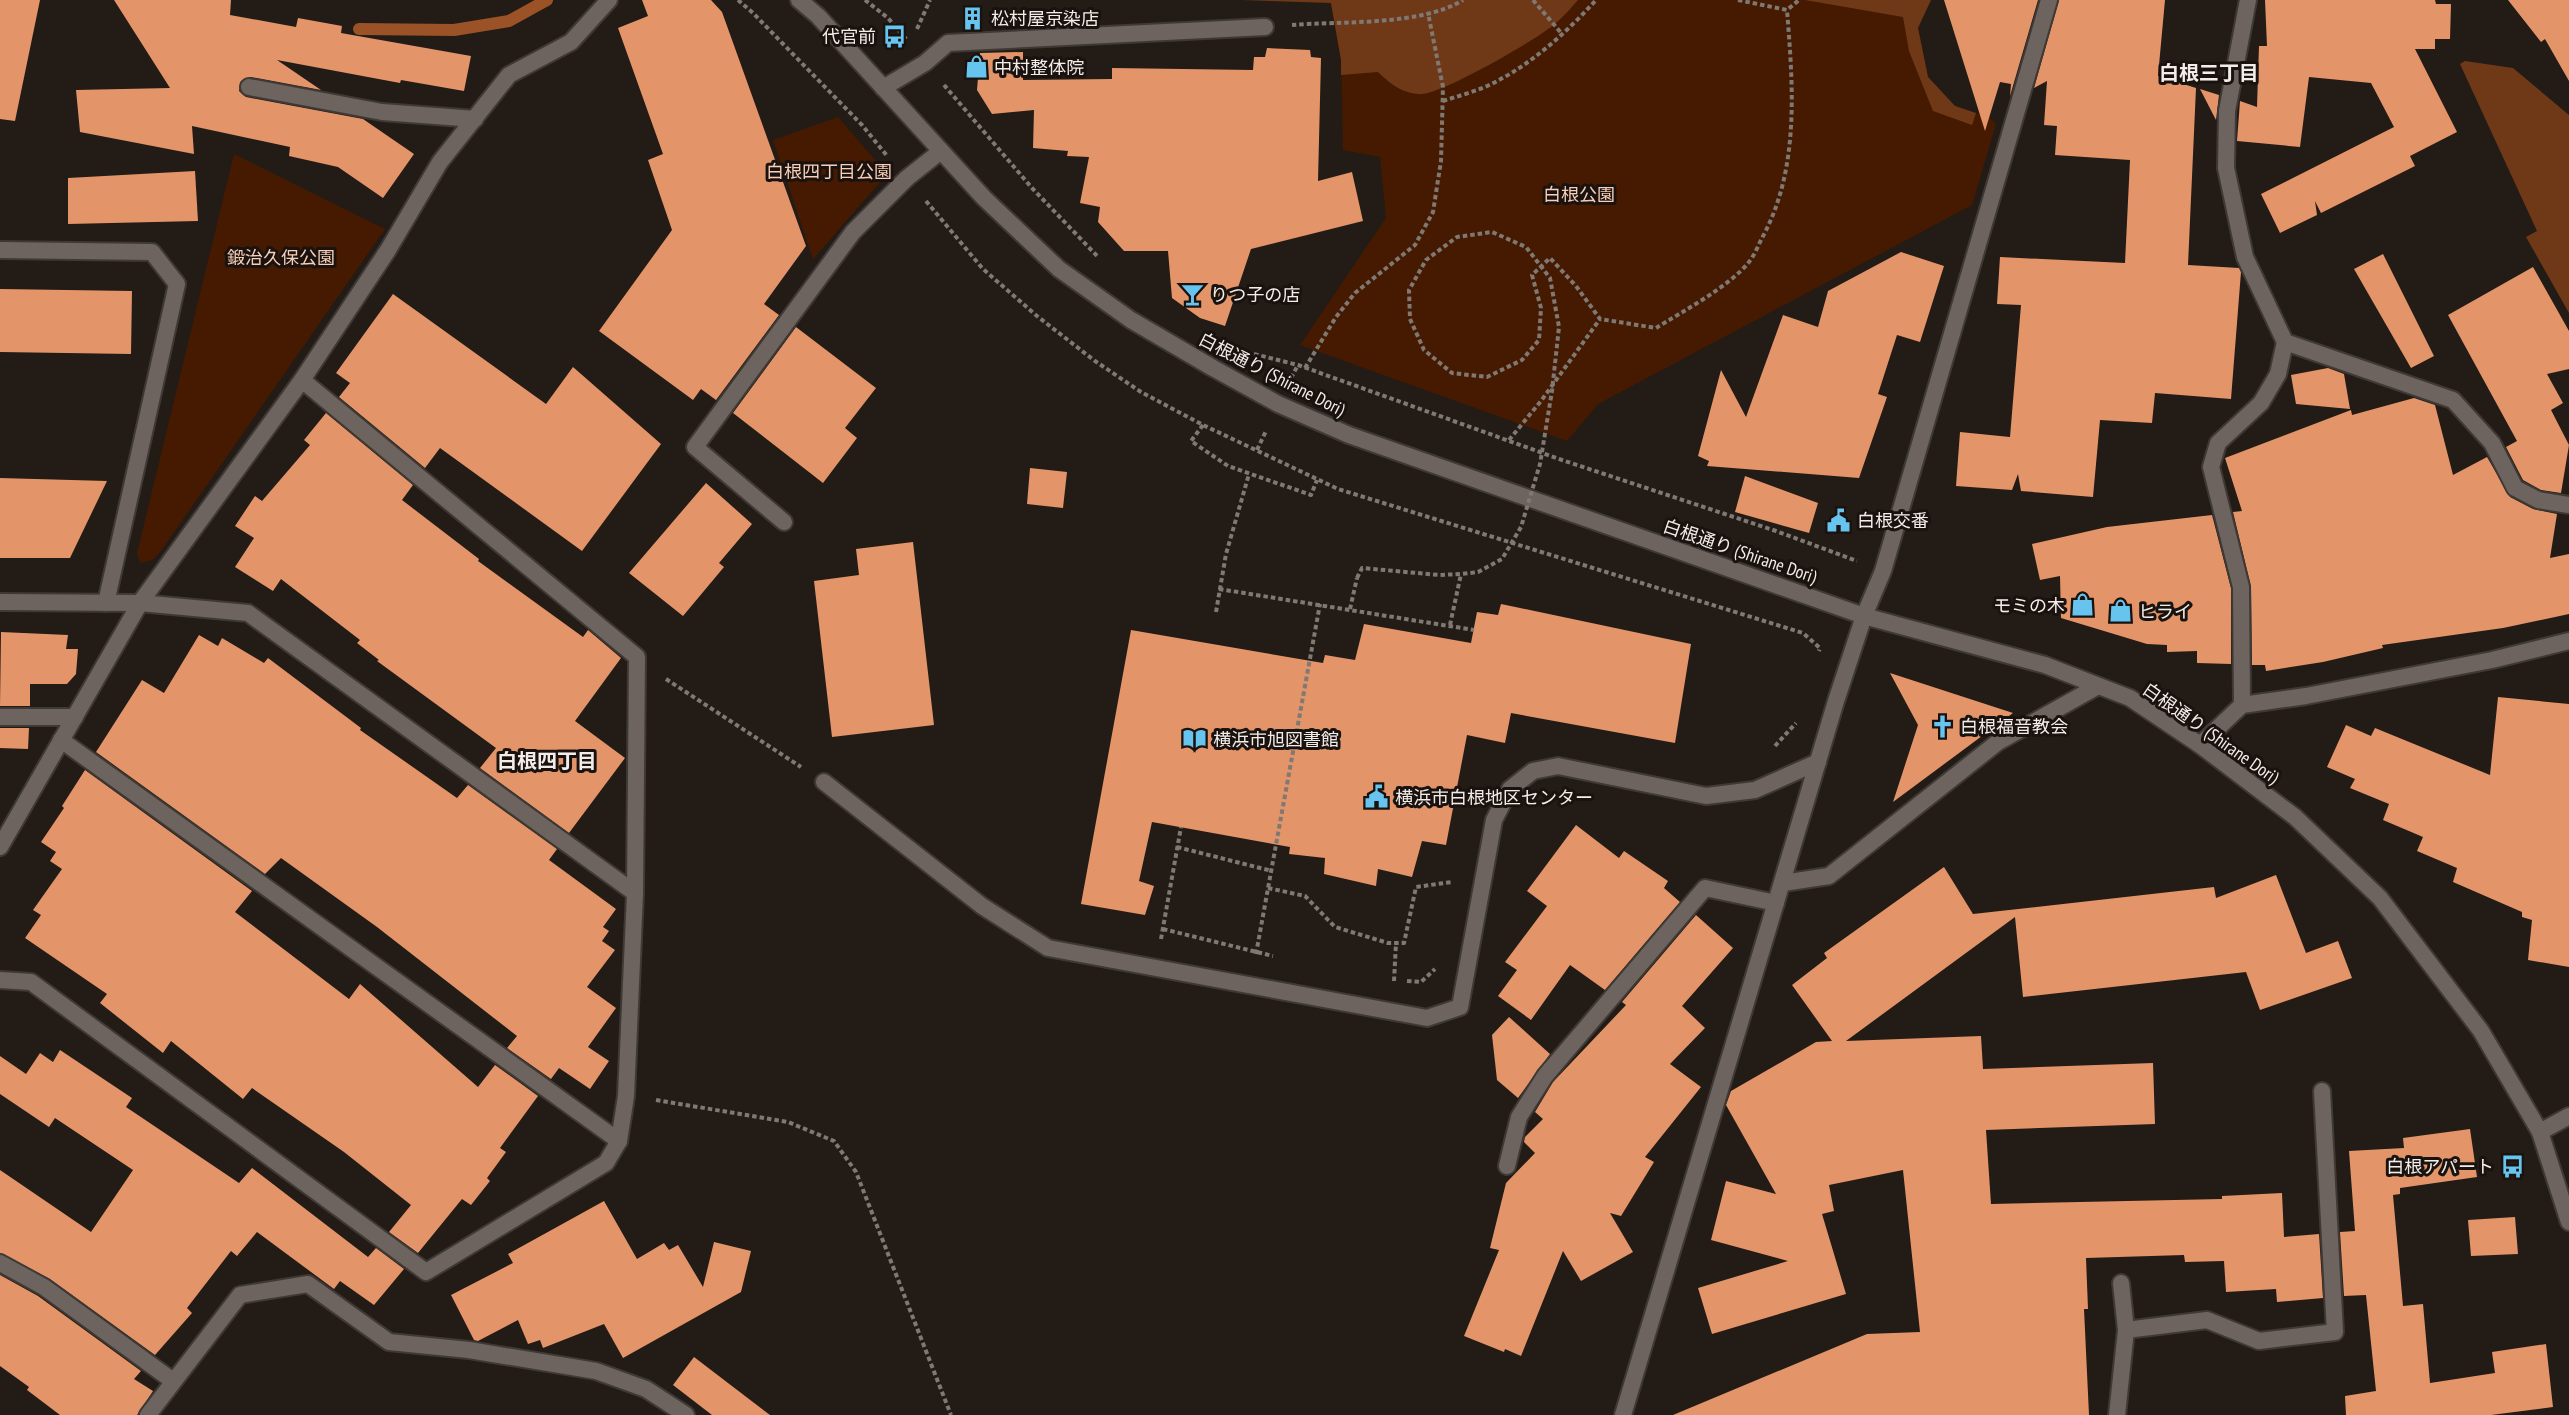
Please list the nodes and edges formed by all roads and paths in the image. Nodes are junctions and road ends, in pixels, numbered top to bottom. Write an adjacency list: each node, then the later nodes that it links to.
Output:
1 (609, 0): 21 (street)
2 (738, 0): 23 (path)
3 (799, 0): 19 (street, 白根通り (Shirane Dori))
4 (866, 0): 5 (path)
5 (930, 0)
6 (1533, 0): 16 (path)
7 (1596, 0): 16 (path)
8 (1738, 0): 13 (path)
9 (1799, 0): 13 (path)
10 (2049, 0): 37 (street)
11 (2248, 0): 27 (street)
12 (1459, 1): 14 (path)
13 (1787, 10): 26 (path)
14 (1428, 13): 15 (path); 20 (path)
15 (1265, 27): 17 (street)
16 (1562, 34): 20 (path)
17 (925, 63): 19 (street); 25 (path)
18 (249, 87): 21 (street)
19 (883, 88): 22 (street, 白根通り (Shirane Dori))
20 (1443, 101): 29 (path)
21 (475, 119): 30 (street)
22 (941, 151): 23 (street); 46 (street, 白根通り (Shirane Dori))
23 (907, 178): 31 (path); 36 (street)
24 (0, 250): 41 (street)
25 (1104, 262)
26 (1600, 319): 32 (path); 38 (path, bridge)
27 (2285, 342): 35 (street); 53 (street)
28 (1246, 352): 29 (path)
29 (1305, 368): 32 (path)
30 (302, 380): 42 (street); 70 (street)
31 (1203, 425): 33 (path); 34 (path)
32 (1509, 441): 37 (path)
33 (1249, 474): 34 (path); 39 (path)
34 (1317, 480): 50 (path)
35 (2569, 505)
36 (784, 522)
37 (1883, 571): 46 (street)
38 (1461, 574): 44 (path, bridge); 47 (path)
39 (1219, 589): 43 (path); 45 (path)
40 (0, 602): 41 (street)
41 (106, 603): 42 (street)
42 (140, 603): 55 (street); 70 (street)
43 (1320, 604): 44 (path); 65 (path)
44 (1350, 609): 47 (path)
45 (1216, 612)
46 (1864, 616): 51 (street, 白根通り (Shirane Dori)); 60 (street)
47 (1450, 625): 48 (path)
48 (1474, 630)
49 (2569, 641): 53 (street)
50 (1818, 660)
51 (2098, 686): 58 (street, 白根通り (Shirane Dori)); 68 (street)
52 (681, 690): 61 (path)
53 (2242, 705): 58 (street)
54 (0, 717): 55 (street)
55 (75, 717): 57 (street)
56 (1798, 719): 59 (path)
57 (61, 740): 63 (street); 87 (street)
58 (2200, 746): 86 (street, 白根通り (Shirane Dori))
59 (1774, 747)
60 (1818, 762): 68 (street); 82 (street)
61 (824, 782): 78 (street)
62 (1181, 827): 64 (path)
63 (0, 847)
64 (1177, 847): 65 (path); 73 (path)
65 (1272, 871): 69 (path)
66 (1455, 872): 67 (path)
67 (1453, 882): 71 (path); 74 (path)
68 (1783, 883): 72 (street)
69 (1268, 888): 74 (path); 75 (path)
70 (635, 893): 84 (street)
71 (1451, 893)
72 (1776, 903): 88 (street); 97 (street)
73 (1163, 928): 75 (path); 78 (path)
74 (1396, 943): 81 (path)
75 (1257, 953): 76 (path); 82 (path)
76 (1280, 958)
77 (1437, 960): 81 (path)
78 (1155, 968): 82 (street)
79 (1382, 978): 81 (path)
80 (0, 980): 87 (street)
81 (1394, 981)
82 (1251, 986)
83 (2322, 1091): 92 (street)
84 (626, 1096): 87 (street); 96 (path)
85 (2569, 1116): 86 (street)
86 (2540, 1132): 89 (street, 白根通り (Shirane Dori))
87 (619, 1141)
88 (1507, 1166)
89 (2569, 1222)
90 (0, 1263): 93 (street)
91 (2121, 1283): 92 (street)
92 (2126, 1330): 98 (street)
93 (172, 1381): 94 (street); 95 (street)
94 (148, 1415)
95 (686, 1415)
96 (951, 1415)
97 (1623, 1415)
98 (2117, 1415)

